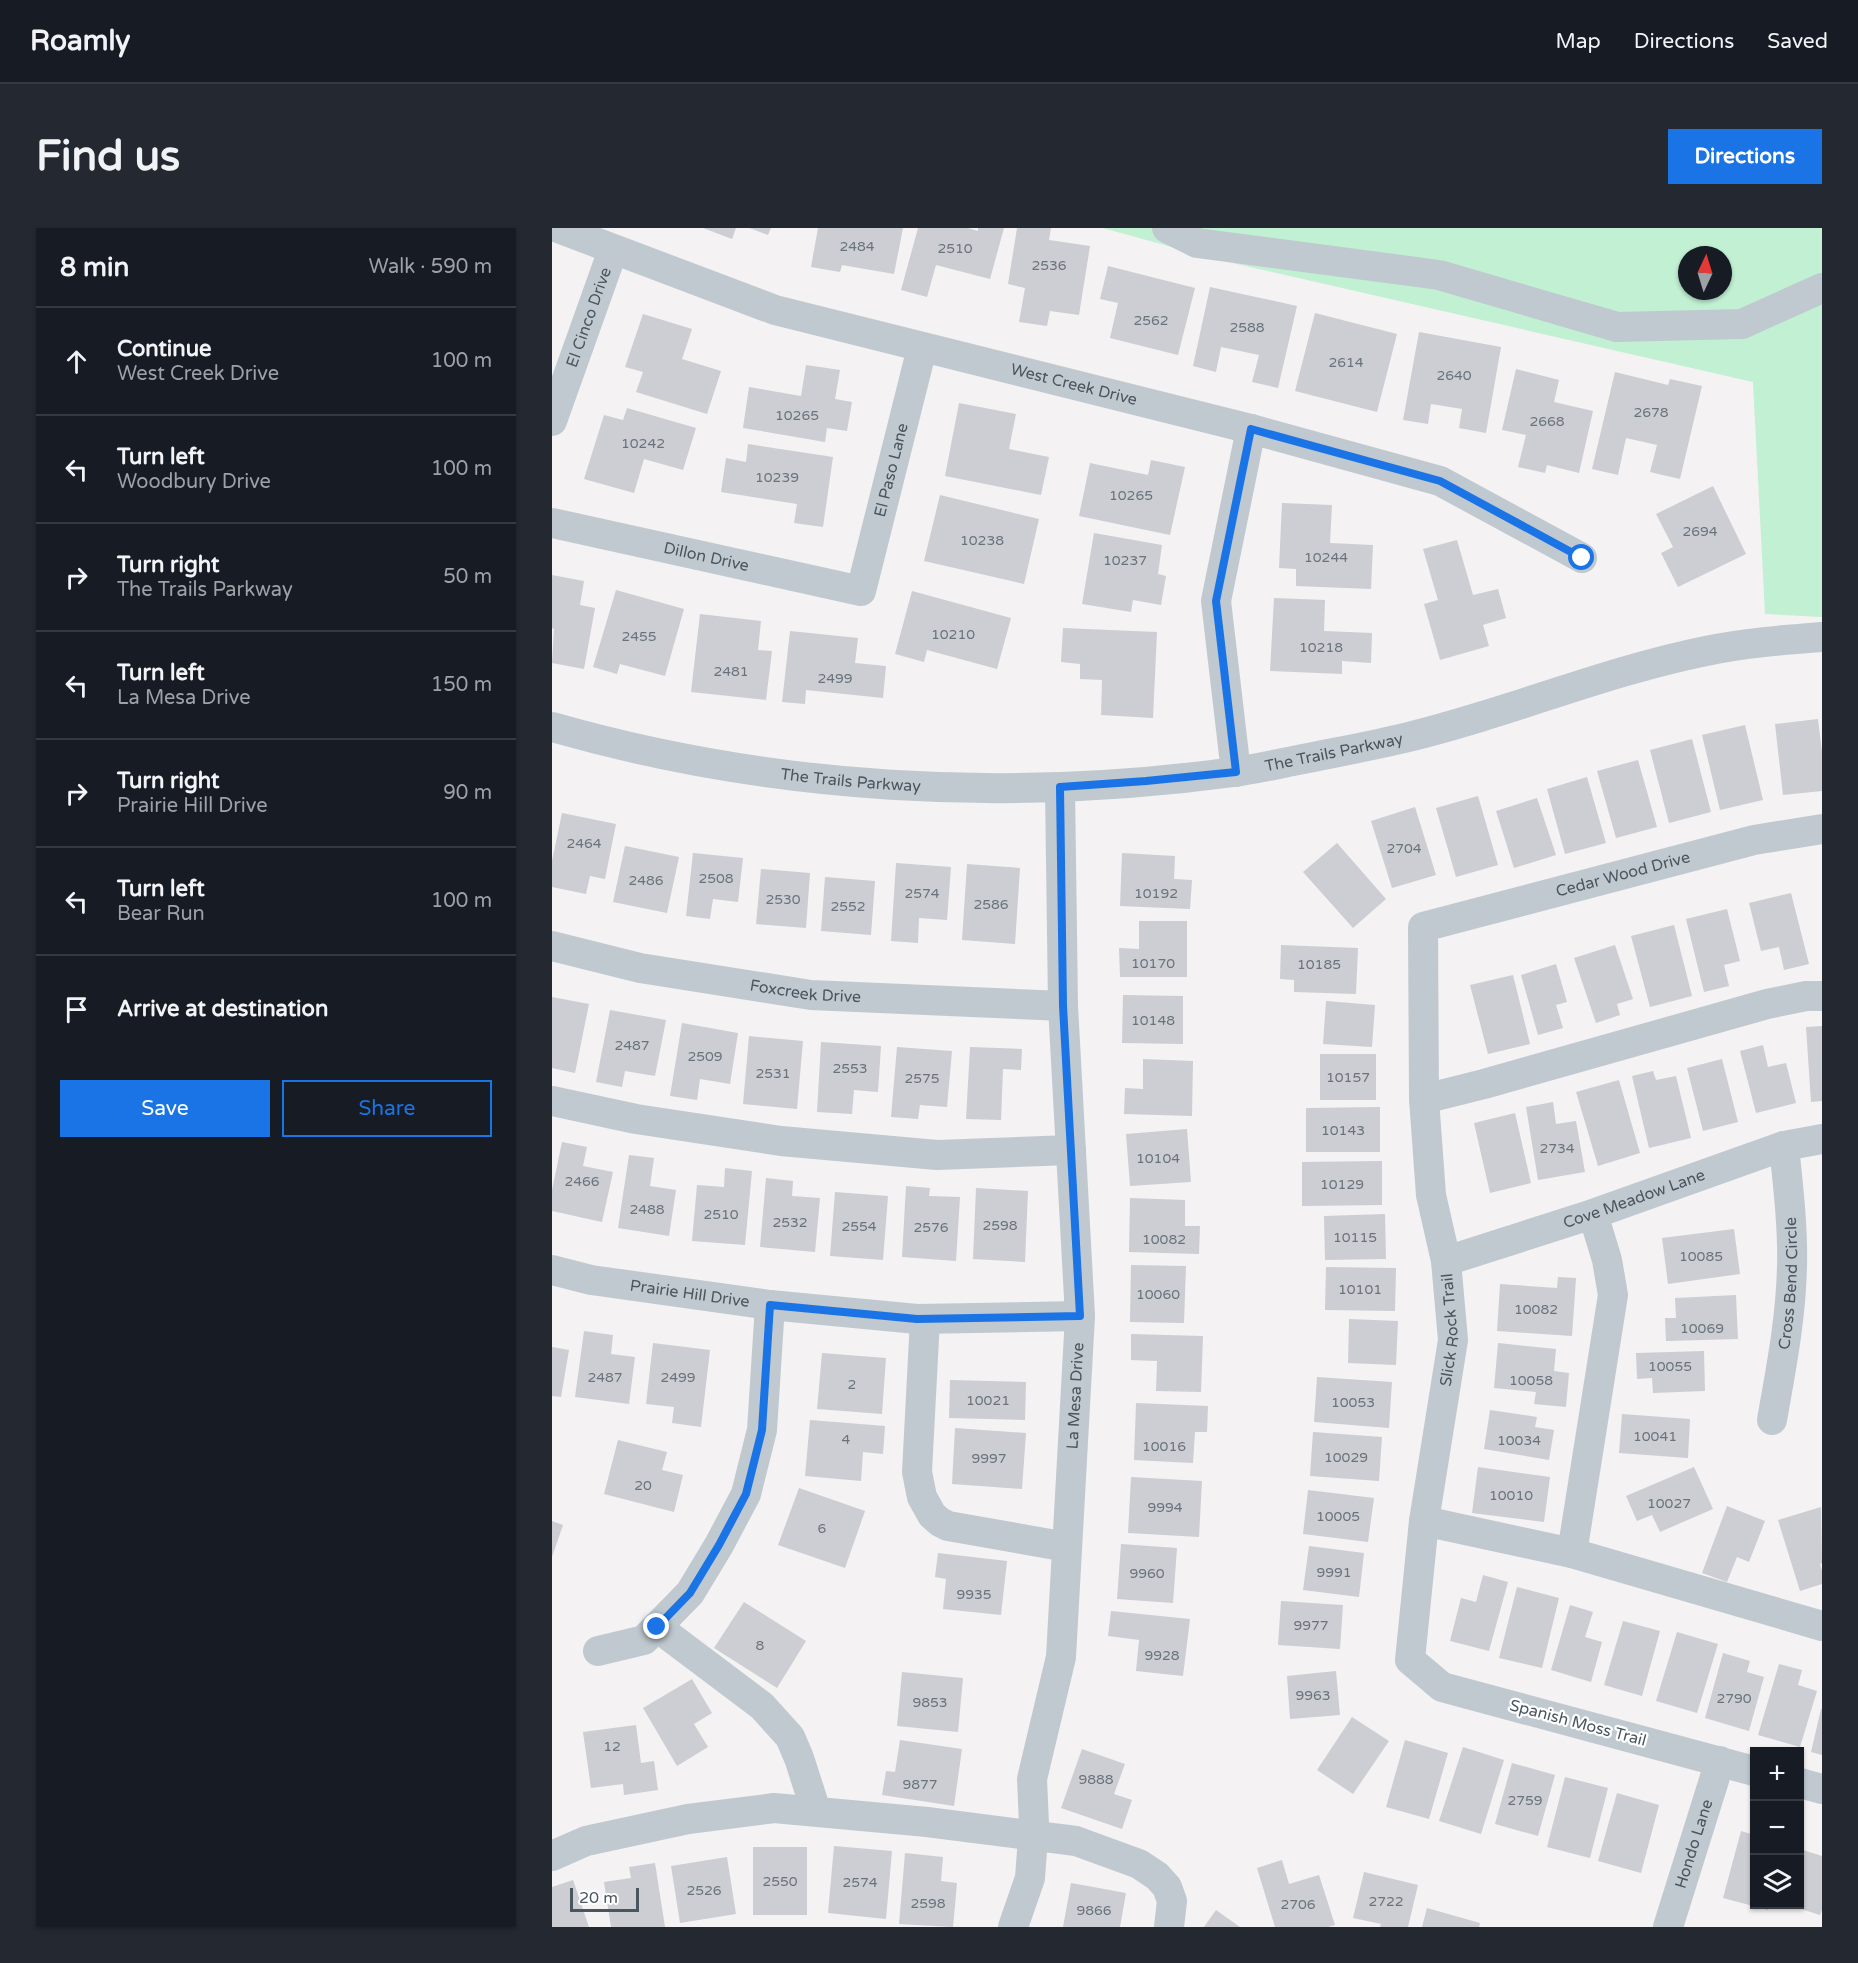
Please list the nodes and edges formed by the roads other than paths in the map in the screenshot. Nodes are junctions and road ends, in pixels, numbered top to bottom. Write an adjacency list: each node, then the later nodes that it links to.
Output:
1 (558, 228): 3 (street, West Creek Drive)
2 (1167, 228): 4 (street)
3 (613, 250): 5 (street, West Creek Drive); 6 (street, El Cinco Drive)
4 (1822, 288)
5 (922, 348): 7 (street, West Creek Drive); 10 (street, El Paso Lane)
6 (552, 421)
7 (1251, 429): 9 (street, West Creek Drive); 13 (street)
8 (552, 523): 10 (street, Dillon Drive)
9 (1582, 558)
10 (861, 591)
11 (1822, 638): 13 (street, The Trails Parkway)
12 (552, 727): 14 (street, The Trails Parkway)
13 (1236, 772): 14 (street, The Trails Parkway)
14 (1060, 787): 19 (street, La Mesa Drive)
15 (1822, 828): 16 (street, Cedar Wood Drive)
16 (1423, 927): 20 (street, Slick Rock Trail)
17 (552, 946): 19 (street, Foxcreek Drive)
18 (1822, 996): 20 (street)
19 (1063, 1006): 24 (street, La Mesa Drive)
20 (1424, 1099): 26 (street, Slick Rock Trail)
21 (552, 1101): 24 (street)
22 (1822, 1139): 23 (street, Cove Meadow Lane)
23 (1784, 1146): 25 (street, Cove Meadow Lane); 31 (street, Cross Bend Circle)
24 (1071, 1150): 29 (street, La Mesa Drive)
25 (1593, 1214): 26 (street, Cove Meadow Lane); 34 (street)
26 (1446, 1261): 32 (street, Slick Rock Trail)
27 (552, 1270): 28 (street, Prairie Hill Drive)
28 (770, 1305): 30 (street, Prairie Hill Drive); 36 (street)
29 (1080, 1316): 30 (street, Prairie Hill Drive); 33 (street, La Mesa Drive)
30 (925, 1319): 33 (street)
31 (1772, 1420)
32 (1424, 1521): 34 (street); 38 (street, Slick Rock Trail)
33 (1067, 1547): 44 (street, La Mesa Drive)
34 (1572, 1553): 35 (street)
35 (1822, 1626)
36 (657, 1627): 37 (street); 43 (street)
37 (598, 1651)
38 (1410, 1660): 39 (street, Spanish Moss Trail)
39 (1720, 1761): 40 (street, Spanish Moss Trail); 48 (street, Hondo Lane)
40 (1750, 1770)
41 (1804, 1784): 42 (street)
42 (1822, 1789)
43 (816, 1811): 44 (street); 45 (street)
44 (1034, 1835): 46 (street, La Mesa Drive); 47 (street)
45 (552, 1856)
46 (1013, 1927)
47 (1169, 1927)
48 (1668, 1927)

